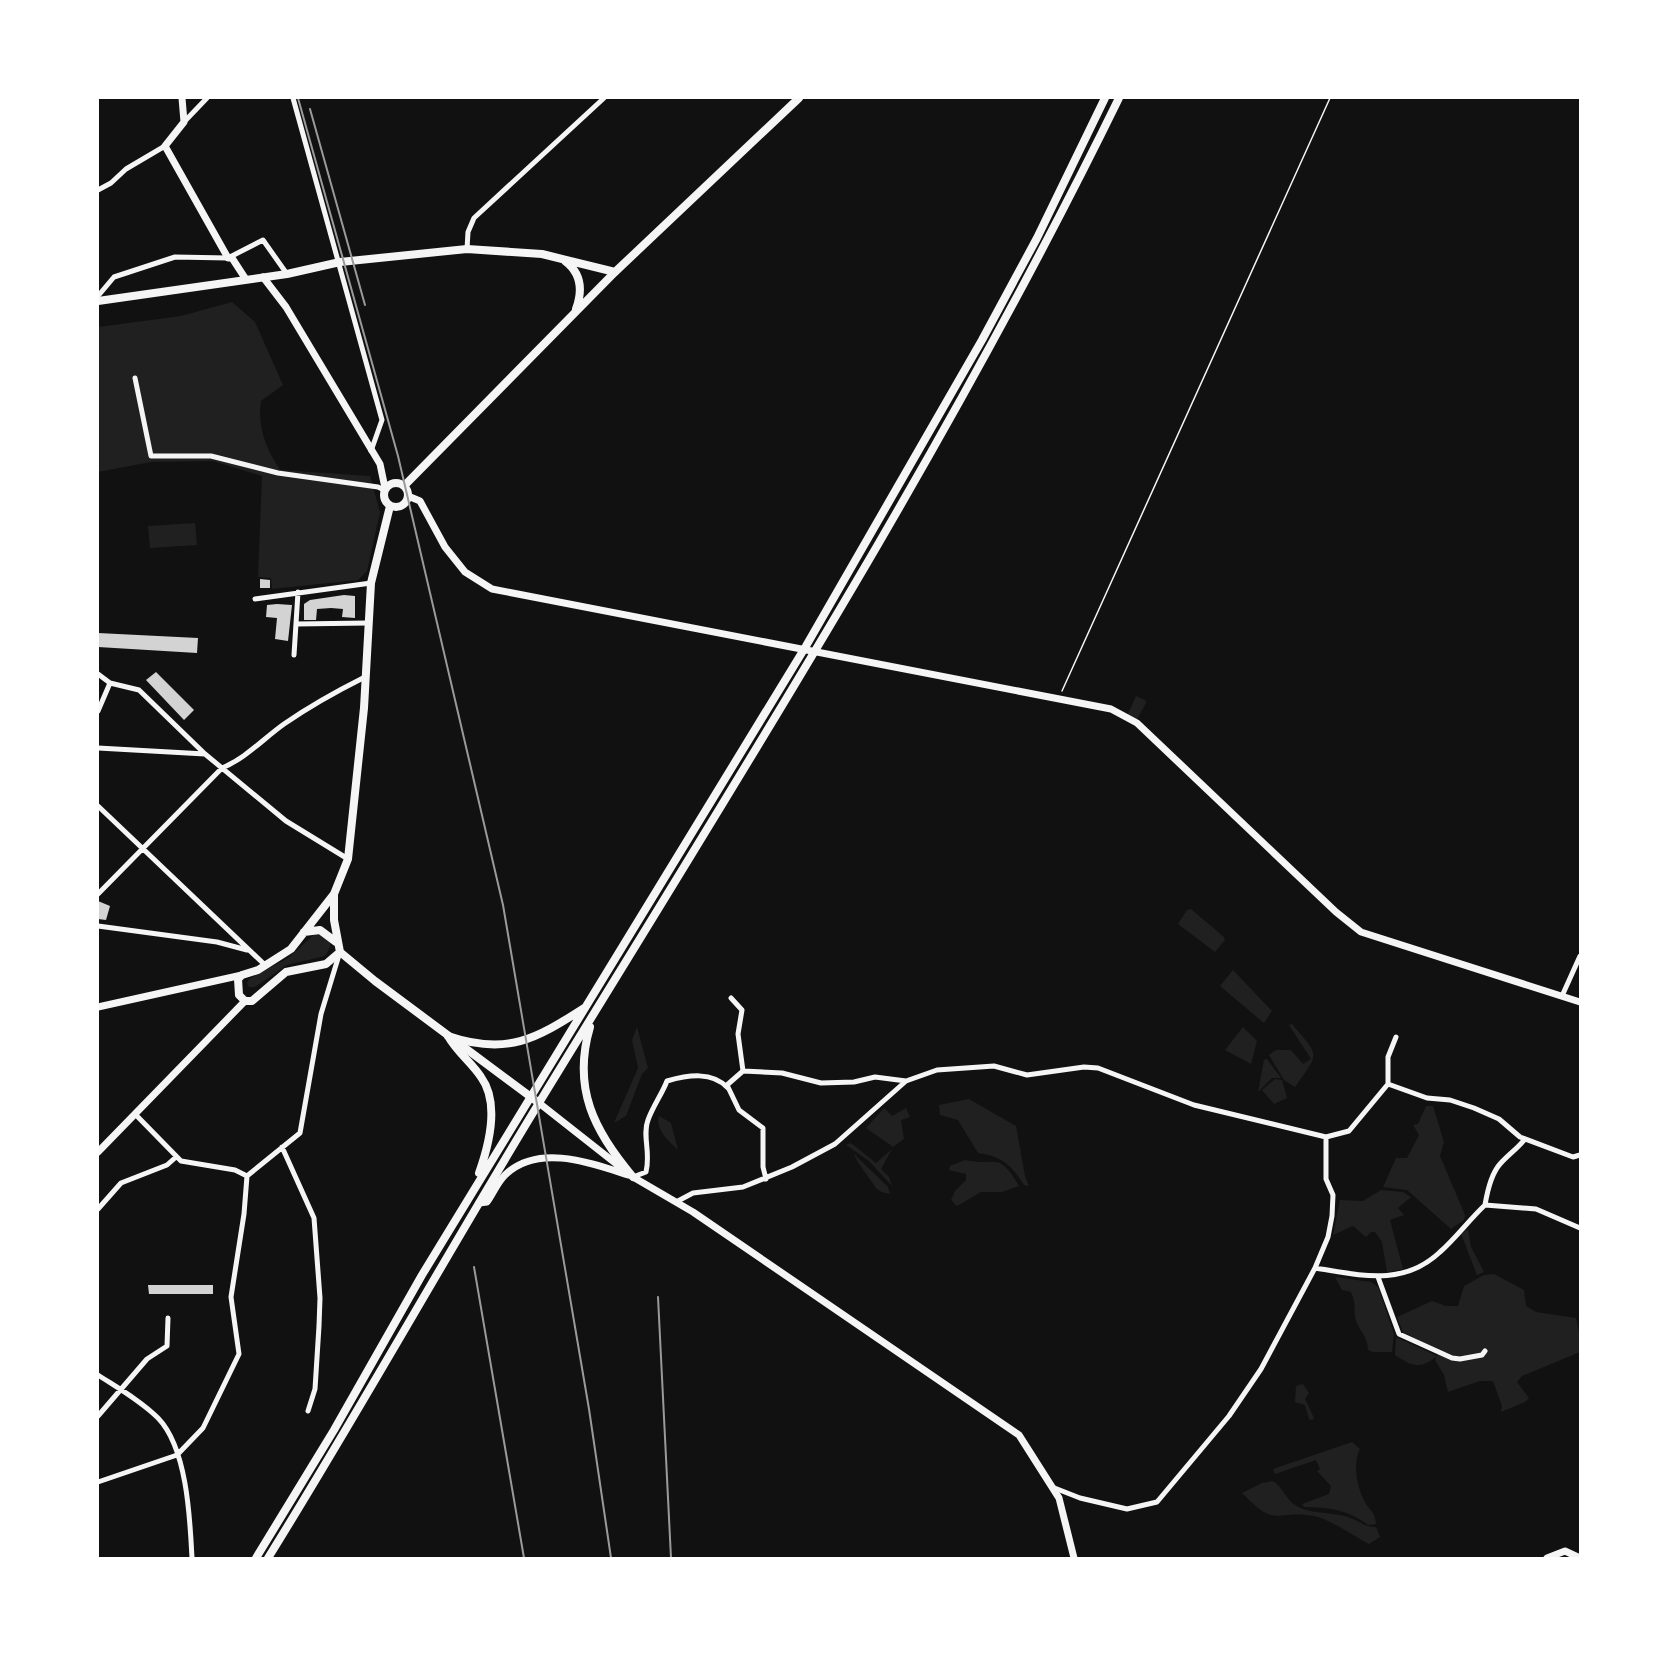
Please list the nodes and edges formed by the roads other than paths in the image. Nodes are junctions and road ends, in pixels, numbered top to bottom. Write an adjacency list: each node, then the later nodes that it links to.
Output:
1 (182, 98): 8 (street)
2 (207, 98): 8 (street)
3 (293, 98): 14 (street)
4 (604, 98): 11 (street)
5 (799, 98): 15 (main road)
6 (1105, 98): 32 (main road)
7 (1119, 98): 32 (main road)
8 (184, 122): 9 (street)
9 (165, 146): 10 (street); 12 (street)
10 (98, 190)
11 (467, 249): 13 (main road); 14 (main road)
12 (228, 258): 16 (street); 18 (street); 19 (street)
13 (561, 259): 15 (main road); 20 (main road)
14 (340, 262): 16 (main road); 22 (street)
15 (615, 272): 20 (main road)
16 (287, 274): 17 (main road)
17 (263, 277): 18 (main road); 22 (street)
18 (245, 278): 19 (main road)
19 (98, 298)
20 (575, 313): 23 (main road)
21 (135, 378): 24 (street)
22 (371, 450): 24 (street)
23 (404, 486): 24 (main road); 25 (main road)
24 (385, 489): 26 (main road)
25 (408, 496): 26 (main road); 53 (street)
26 (390, 506): 27 (main road)
27 (370, 584): 28 (street); 30 (main road)
28 (298, 592): 29 (street); 31 (street)
29 (255, 599)
30 (368, 623): 31 (street); 35 (main road)
31 (296, 624): 33 (street)
32 (811, 647): 58 (main road); 59 (main road)
33 (294, 655)
34 (98, 674): 36 (street)
35 (365, 677): 40 (street); 43 (main road)
36 (110, 683): 37 (street); 39 (street)
37 (98, 711)
38 (98, 748): 39 (street)
39 (205, 754): 40 (street)
40 (222, 768): 42 (street); 43 (street)
41 (98, 806): 42 (street)
42 (141, 849): 44 (street); 48 (street)
43 (348, 859): 45 (main road)
44 (98, 894)
45 (334, 894): 47 (main road); 49 (main road)
46 (98, 926): 48 (street)
47 (304, 932): 49 (main road); 51 (main road)
48 (248, 950): 51 (street)
49 (340, 952): 55 (main road); 60 (main road); 71 (street)
50 (1581, 956): 53 (street)
51 (265, 965): 52 (main road)
52 (242, 975): 55 (main road); 57 (street)
53 (1562, 996): 56 (street)
54 (731, 998): 62 (street)
55 (245, 1001): 68 (street)
56 (1581, 1002)
57 (98, 1007)
58 (587, 1007): 60 (main road); 66 (main road)
59 (592, 1018): 67 (main road); 76 (main road)
60 (448, 1036): 66 (main road); 78 (main road)
61 (1396, 1037): 64 (street)
62 (744, 1071): 63 (street); 65 (street)
63 (906, 1081): 69 (street); 77 (street)
64 (1388, 1084): 69 (street); 70 (street)
65 (729, 1089): 76 (street); 77 (street)
66 (531, 1096): 67 (main road); 78 (main road)
67 (539, 1103): 76 (street); 80 (main road)
68 (135, 1114): 72 (street); 74 (street)
69 (1326, 1137): 84 (street)
70 (1525, 1139): 73 (street); 81 (street)
71 (282, 1147): 75 (street); 90 (street)
72 (98, 1152)
73 (1581, 1155)
74 (177, 1157): 75 (street); 82 (street)
75 (247, 1176): 92 (street)
76 (633, 1177): 79 (street); 80 (street)
77 (766, 1179): 79 (street)
78 (467, 1201): 96 (main road)
79 (676, 1202): 94 (street)
80 (480, 1203): 97 (main road)
81 (1485, 1205): 83 (street); 85 (street)
82 (98, 1209)
83 (1581, 1228)
84 (1315, 1268): 85 (street); 94 (street)
85 (1378, 1278): 87 (street)
86 (168, 1318): 89 (street)
87 (1485, 1351)
88 (98, 1375): 89 (street)
89 (121, 1390): 91 (street); 92 (street)
90 (308, 1411)
91 (98, 1416)
92 (177, 1455): 93 (street); 95 (street)
93 (98, 1482)
94 (1052, 1487): 98 (street)
95 (192, 1558)
96 (256, 1558)
97 (268, 1558)
98 (1074, 1558)
99 (1547, 1558): 100 (street)
100 (1580, 1558)

